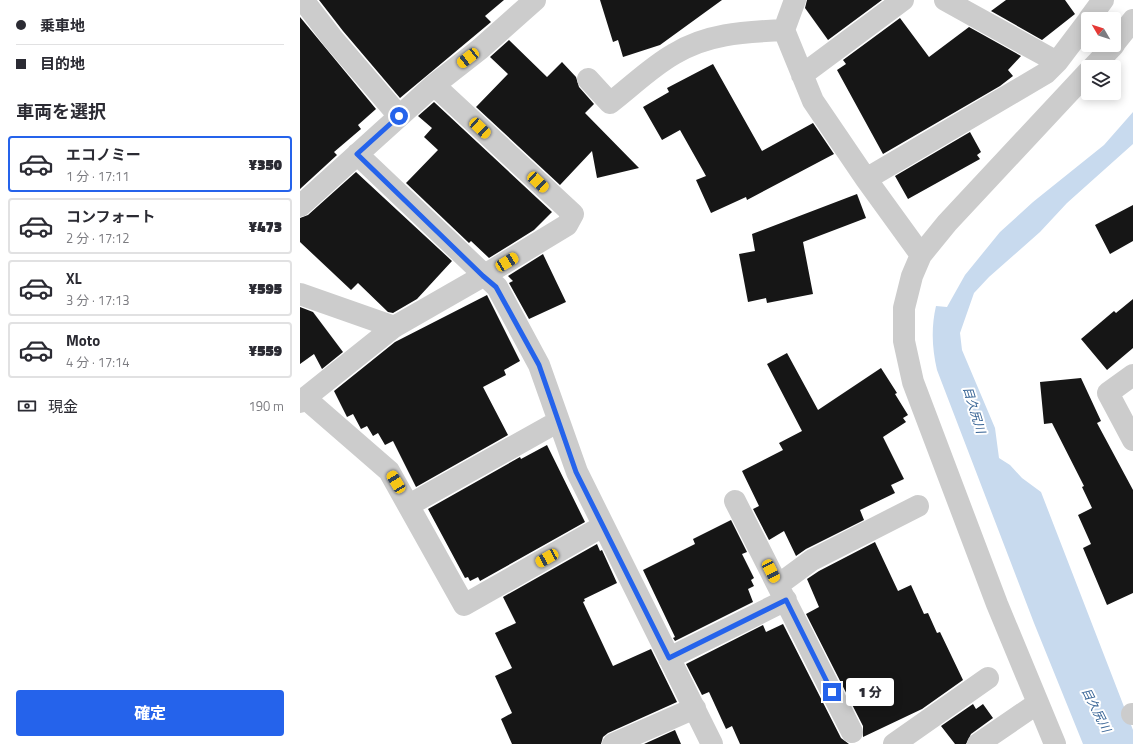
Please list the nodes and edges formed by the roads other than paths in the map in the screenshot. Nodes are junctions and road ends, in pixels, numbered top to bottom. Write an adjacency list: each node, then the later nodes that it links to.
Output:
1 (303, 0): 19 (street)
2 (535, 0): 18 (street)
3 (795, 0): 9 (street)
4 (903, 0): 15 (street)
5 (945, 0): 14 (street)
6 (1103, 0): 7 (street)
7 (1095, 12)
8 (1133, 20): 11 (street)
9 (784, 30): 15 (street); 16 (street)
10 (1081, 30): 14 (street)
11 (1121, 36)
12 (1107, 52): 13 (street)
13 (1100, 60)
14 (1057, 62): 21 (street)
15 (802, 75): 21 (street)
16 (588, 79)
17 (1081, 79): 23 (street)
18 (434, 86): 19 (street); 24 (street)
19 (399, 116): 20 (street)
20 (357, 154): 22 (street); 24 (street)
21 (866, 180): 23 (street)
22 (300, 206)
23 (921, 255): 38 (street)
24 (483, 276): 26 (street); 29 (street)
25 (300, 294): 26 (street)
26 (394, 327): 28 (street)
27 (1133, 375): 30 (street)
28 (303, 400): 32 (street)
29 (559, 421): 32 (street); 34 (street)
30 (1133, 440)
31 (735, 501): 35 (street)
32 (409, 505): 34 (street)
33 (918, 506): 35 (street)
34 (603, 526): 36 (street)
35 (782, 593): 36 (street); 40 (street)
36 (669, 658): 39 (street)
37 (988, 678): 43 (street)
38 (1038, 703): 44 (street); 45 (street)
39 (695, 708): 41 (street); 42 (street)
40 (852, 732)
41 (613, 744)
42 (712, 744)
43 (894, 744)
44 (978, 744)
45 (1055, 744)

